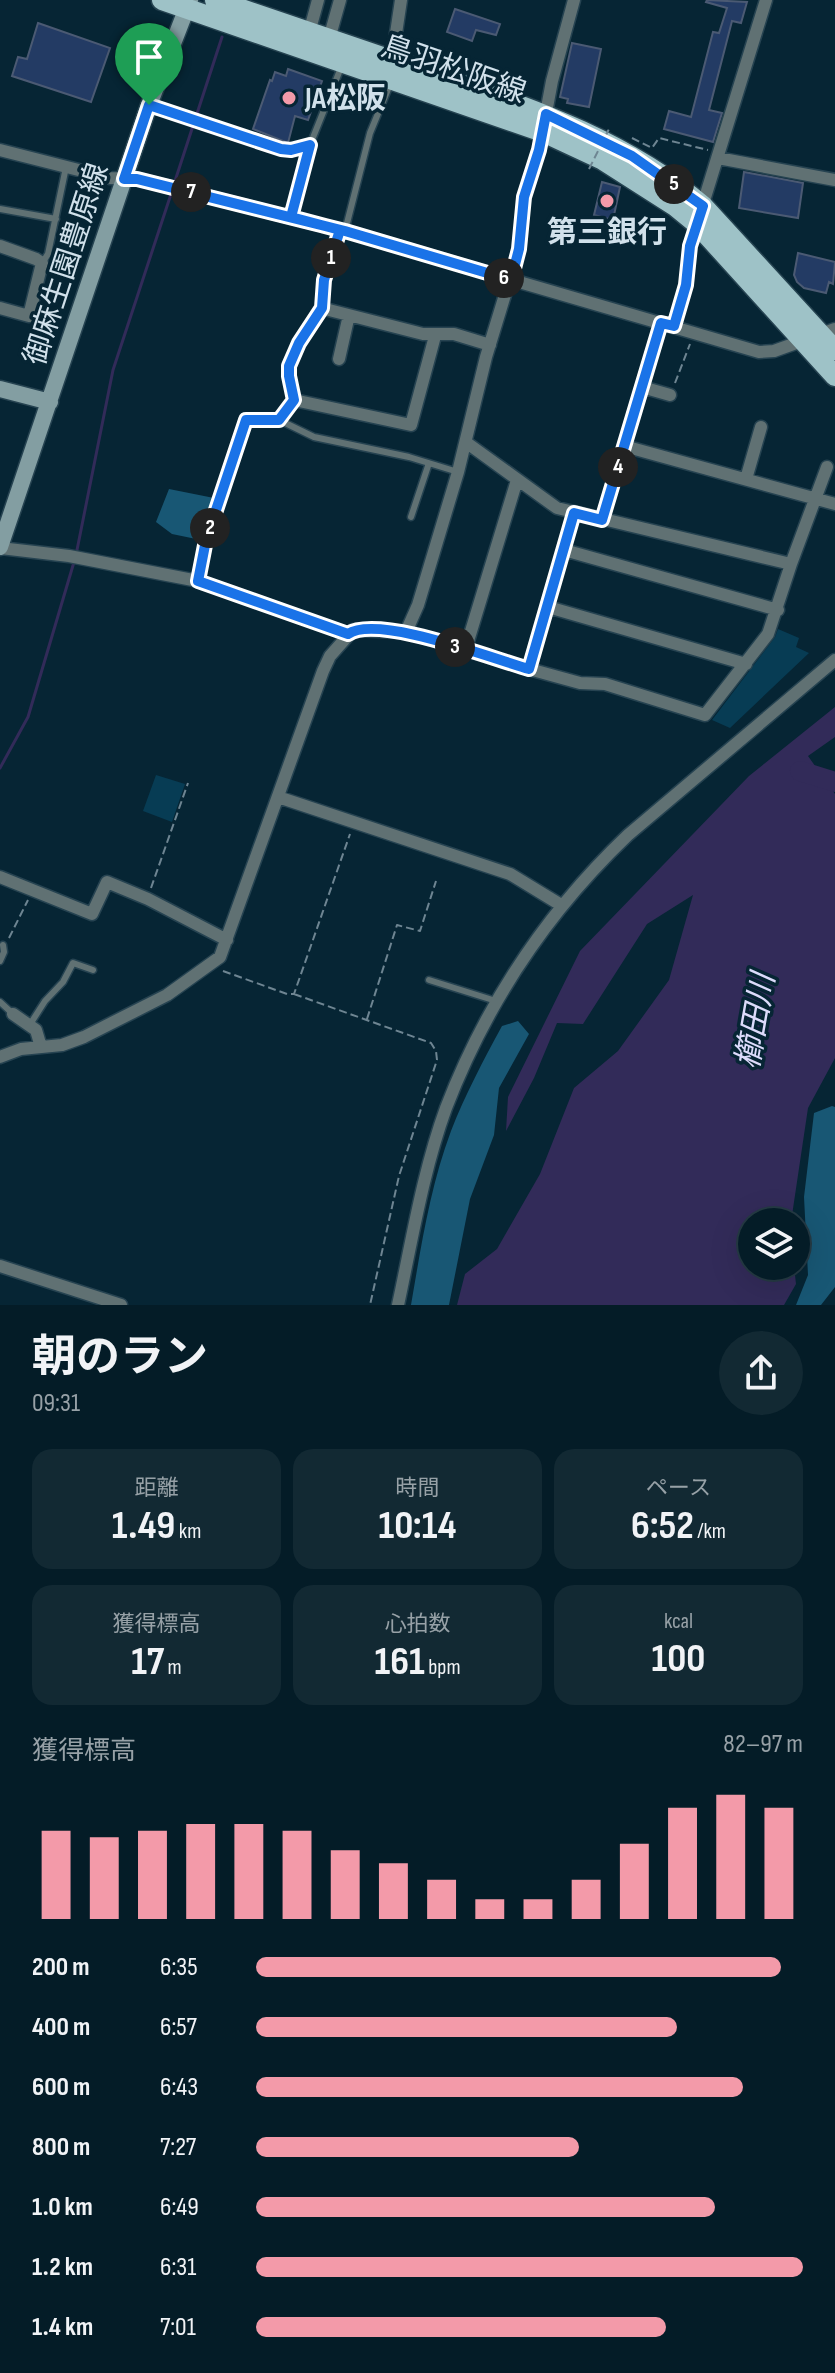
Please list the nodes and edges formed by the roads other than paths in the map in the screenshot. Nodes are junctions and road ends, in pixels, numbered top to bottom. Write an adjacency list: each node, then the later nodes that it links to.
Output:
1 (162, 0): 8 (main road, 鳥羽松阪線)
2 (215, 0): 10 (main road, 鳥羽松阪線)
3 (318, 0): 9 (street)
4 (340, 0): 10 (street)
5 (401, 0): 12 (street)
6 (574, 0): 14 (street)
7 (766, 0): 17 (street)
8 (188, 4): 11 (main road, 鳥羽松阪線); 13 (main road, 御麻生園豊原線)
9 (312, 22)
10 (329, 39): 12 (main road, 鳥羽松阪線)
11 (343, 62): 12 (main road, 鳥羽松阪線); 15 (lane)
12 (392, 70): 14 (main road, 鳥羽松阪線); 25 (lane)
13 (149, 105): 15 (lane); 19 (main road, 御麻生園豊原線)
14 (545, 123): 22 (main road, 鳥羽松阪線); 28 (street)
15 (310, 145): 23 (lane)
16 (0, 150): 18 (street)
17 (718, 158): 20 (street); 22 (street)
18 (66, 167): 19 (street); 24 (lane)
19 (124, 179): 23 (street); 43 (main road, 御麻生園豊原線)
20 (835, 180)
21 (0, 209): 24 (lane)
22 (700, 215): 32 (street); 33 (main road, 鳥羽松阪線)
23 (291, 217): 25 (street)
24 (56, 219): 27 (lane)
25 (343, 230): 28 (street)
26 (0, 246): 27 (street)
27 (42, 265): 29 (street)
28 (511, 280): 32 (street); 35 (street)
29 (0, 308)
30 (329, 310): 31 (street)
31 (349, 315): 34 (street); 37 (street)
32 (668, 324): 33 (street); 39 (street)
33 (819, 334): 36 (main road, 鳥羽松阪線); 38 (main road, 鳥羽松阪線)
34 (435, 336): 35 (street); 42 (street)
35 (490, 345): 46 (street)
36 (835, 350)
37 (339, 359)
38 (835, 376)
39 (642, 387): 41 (street); 47 (street)
40 (0, 389): 43 (main road)
41 (670, 395)
42 (294, 400): 44 (lane)
43 (50, 402): 58 (main road, 御麻生園豊原線)
44 (279, 420): 48 (lane); 61 (street)
45 (761, 427): 51 (street)
46 (467, 443): 50 (street); 52 (street)
47 (624, 446): 51 (street); 57 (street)
48 (429, 463): 50 (lane); 56 (lane)
49 (827, 467): 53 (street)
50 (458, 472): 64 (street)
51 (746, 479): 53 (street)
52 (517, 480): 55 (street); 66 (street)
53 (817, 499): 54 (street); 60 (street)
54 (835, 504)
55 (574, 513): 57 (street); 59 (street)
56 (411, 517)
57 (602, 520): 60 (street)
58 (0, 547): 61 (street)
59 (564, 550): 62 (street); 63 (street)
60 (791, 564): 63 (street)
61 (198, 581): 65 (street)
62 (548, 607): 68 (street); 69 (street)
63 (778, 610): 68 (street)
64 (406, 632): 65 (street); 66 (street)
65 (348, 634): 70 (street)
66 (465, 651): 69 (street)
67 (835, 660): 72 (street)
68 (746, 664): 69 (street)
69 (529, 669)
70 (278, 797): 72 (street); 73 (street)
71 (0, 877): 73 (street)
72 (561, 905): 78 (street)
73 (227, 940): 82 (street)
74 (3, 945): 75 (lane)
75 (0, 961)
76 (93, 970): 81 (lane)
77 (429, 980): 78 (lane)
78 (496, 1001): 86 (street)
79 (0, 1002): 80 (lane)
80 (13, 1014): 81 (street)
81 (29, 1026): 82 (street)
82 (41, 1047): 83 (street)
83 (0, 1057)
84 (0, 1266): 85 (street)
85 (121, 1305)
86 (398, 1305)

